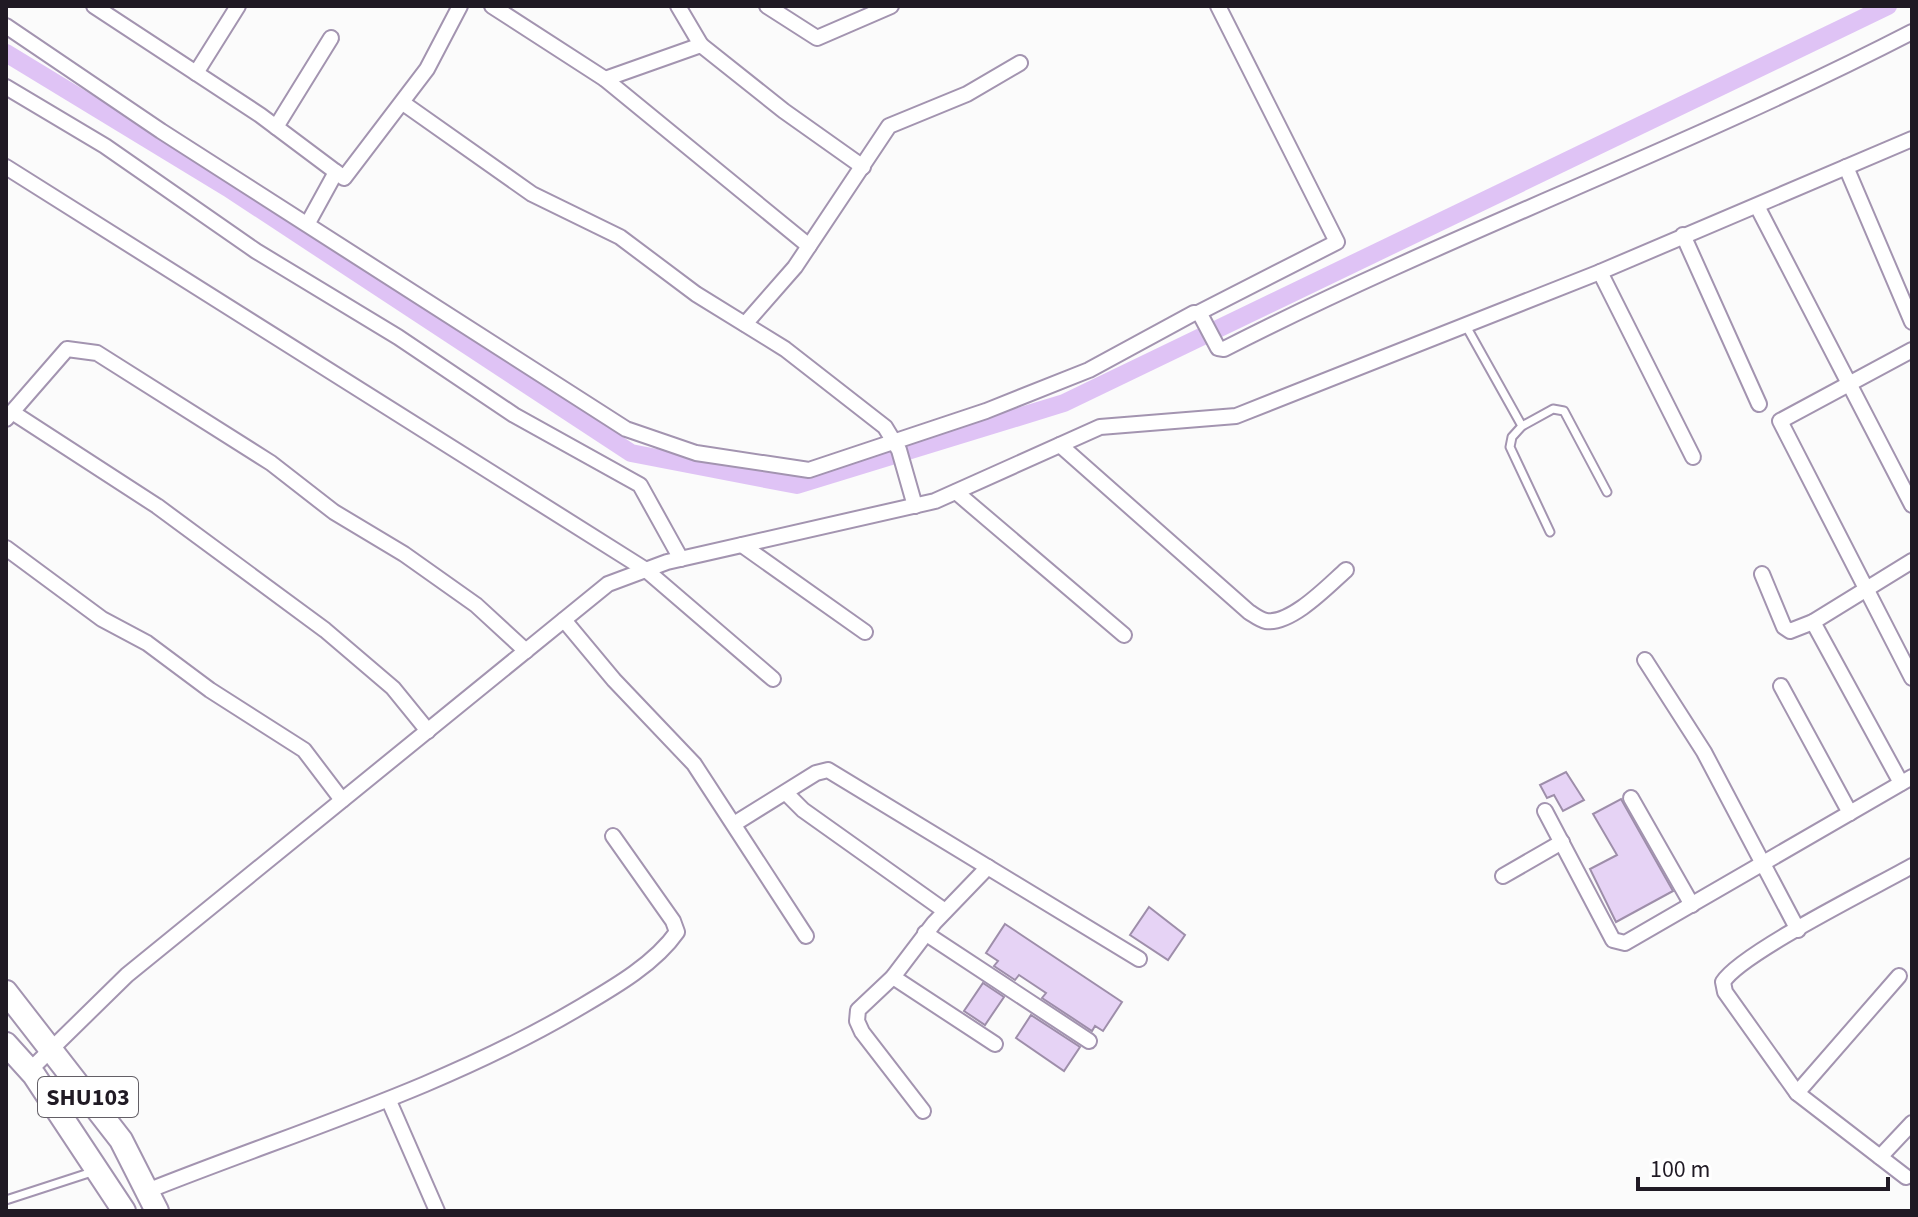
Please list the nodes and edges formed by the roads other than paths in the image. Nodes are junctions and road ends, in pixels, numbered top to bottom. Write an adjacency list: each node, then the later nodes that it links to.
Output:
1 (94, 6): 14 (street)
2 (238, 6): 14 (street)
3 (460, 6): 17 (street)
4 (492, 6): 15 (street)
5 (678, 6): 12 (street)
6 (767, 6): 7 (street)
7 (891, 6)
8 (1218, 6): 29 (street)
9 (6, 26): 25 (street)
10 (1912, 32): 29 (street)
11 (331, 38): 18 (street)
12 (701, 45): 15 (street); 21 (street)
13 (1020, 63): 21 (street)
14 (196, 73): 18 (street)
15 (605, 79): 27 (street)
16 (6, 87): 48 (street)
17 (403, 103): 23 (street); 31 (street)
18 (276, 127): 23 (street)
19 (1912, 139): 22 (street)
20 (6, 167): 50 (street)
21 (863, 167): 27 (street)
22 (1846, 167): 24 (street); 30 (street)
23 (336, 172): 25 (street)
24 (1757, 206): 26 (street); 34 (street)
25 (308, 223): 39 (street)
26 (1683, 235): 28 (street); 35 (street)
27 (809, 246): 31 (street)
28 (1600, 272): 32 (street); 40 (street)
29 (1202, 319): 39 (street)
30 (1912, 322)
31 (745, 324): 39 (street)
32 (1465, 324): 37 (lane); 38 (street)
33 (1912, 350): 34 (street)
34 (1848, 384): 43 (street); 53 (street)
35 (1759, 404)
36 (9, 415): 58 (street); 63 (street)
37 (1522, 426): 42 (lane); 45 (lane)
38 (1060, 445): 41 (street); 51 (street)
39 (899, 451): 44 (street)
40 (1693, 457)
41 (956, 492): 44 (street); 57 (street)
42 (1607, 492)
43 (1912, 505)
44 (915, 506): 46 (street)
45 (1550, 532)
46 (742, 545): 48 (street); 56 (street)
47 (6, 548): 67 (street)
48 (681, 559): 50 (street)
49 (1912, 561): 53 (street)
50 (646, 570): 54 (street); 61 (street)
51 (1346, 570)
52 (1762, 574): 55 (street)
53 (1865, 587): 55 (street); 60 (street)
54 (564, 620): 58 (street); 70 (street)
55 (1813, 622): 64 (street)
56 (865, 632)
57 (1124, 635)
58 (526, 651): 63 (street)
59 (1645, 660): 75 (street)
60 (1912, 678)
61 (773, 679)
62 (1781, 686): 69 (street)
63 (428, 731): 67 (street)
64 (1907, 780): 69 (street)
65 (787, 794): 70 (street); 74 (street); 78 (street)
66 (1631, 798): 77 (street)
67 (342, 800): 89 (street)
68 (1545, 811): 72 (street)
69 (1850, 813): 75 (street)
70 (734, 824): 81 (street)
71 (613, 836): 92 (street)
72 (1562, 842): 76 (street); 77 (street)
73 (1912, 866): 79 (street)
74 (988, 867): 78 (street); 82 (street)
75 (1762, 867): 77 (street); 79 (street)
76 (1503, 876)
77 (1692, 905)
78 (945, 911): 80 (street)
79 (1798, 930): 91 (street)
80 (925, 933): 84 (street); 86 (street)
81 (806, 936)
82 (1139, 959)
83 (1899, 976): 91 (street)
84 (893, 977): 88 (street); 93 (street)
85 (6, 992): 89 (main road, SHU103)
86 (1089, 1041)
87 (6, 1044): 90 (main road, SHU103)
88 (995, 1044)
89 (51, 1050): 90 (street); 95 (main road, SHU103)
90 (30, 1070): 97 (main road, SHU103)
91 (1797, 1093): 96 (street)
92 (389, 1101): 100 (street); 102 (street)
93 (923, 1111)
94 (1912, 1123): 96 (street)
95 (116, 1133): 97 (main road); 100 (main road, SHU103)
96 (1880, 1157): 98 (street)
97 (95, 1164): 99 (lane); 101 (main road, SHU103)
98 (1906, 1177)
99 (6, 1200)
100 (152, 1201)
101 (124, 1211)
102 (437, 1211)

